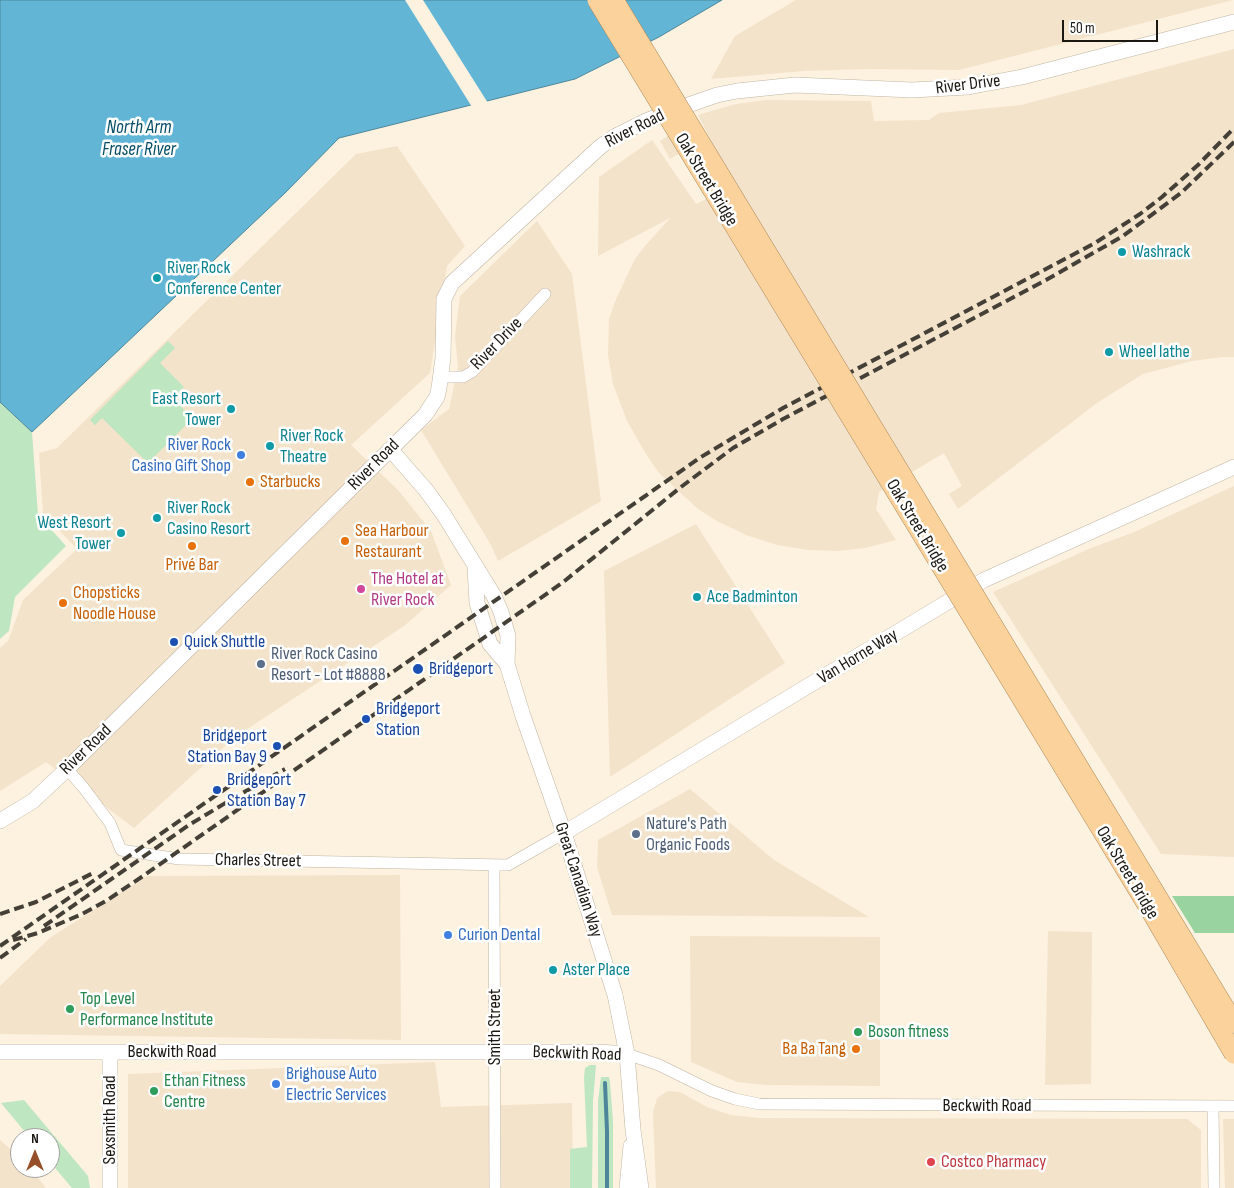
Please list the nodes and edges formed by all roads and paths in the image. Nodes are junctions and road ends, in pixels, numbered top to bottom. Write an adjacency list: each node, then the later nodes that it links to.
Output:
1 (597, 0): 18 (highway, Oak Street Bridge, bridge)
2 (614, 0): 13 (highway, Oak Street Bridge, bridge)
3 (1234, 22): 4 (street, River Drive)
4 (696, 102): 6 (street, River Road)
5 (545, 294): 6 (street, River Drive)
6 (442, 377): 7 (street, River Road)
7 (390, 449): 9 (street, River Road); 11 (street, Great Canadian Way)
8 (1234, 467): 11 (street, Van Horne Way)
9 (67, 769): 10 (street, River Road); 12 (street, Charles Street)
10 (0, 821)
11 (564, 833): 12 (street, Van Horne Way); 17 (street, Great Canadian Way)
12 (494, 865): 16 (street, Smith Street)
13 (1234, 1023)
14 (0, 1052): 15 (street, Beckwith Road)
15 (110, 1052): 16 (street, Beckwith Road); 22 (street, Sexsmith Road)
16 (494, 1052): 17 (street, Beckwith Road); 23 (street, Smith Street)
17 (626, 1054): 19 (street, Beckwith Road); 21 (street, Great Canadian Way)
18 (1234, 1054)
19 (1213, 1106): 20 (street, Beckwith Road); 26 (street)
20 (1234, 1106)
21 (633, 1130): 24 (street, Great Canadian Way); 25 (street, Great Canadian Way)
22 (110, 1188)
23 (495, 1188)
24 (627, 1188)
25 (641, 1188)
26 (1214, 1188)

